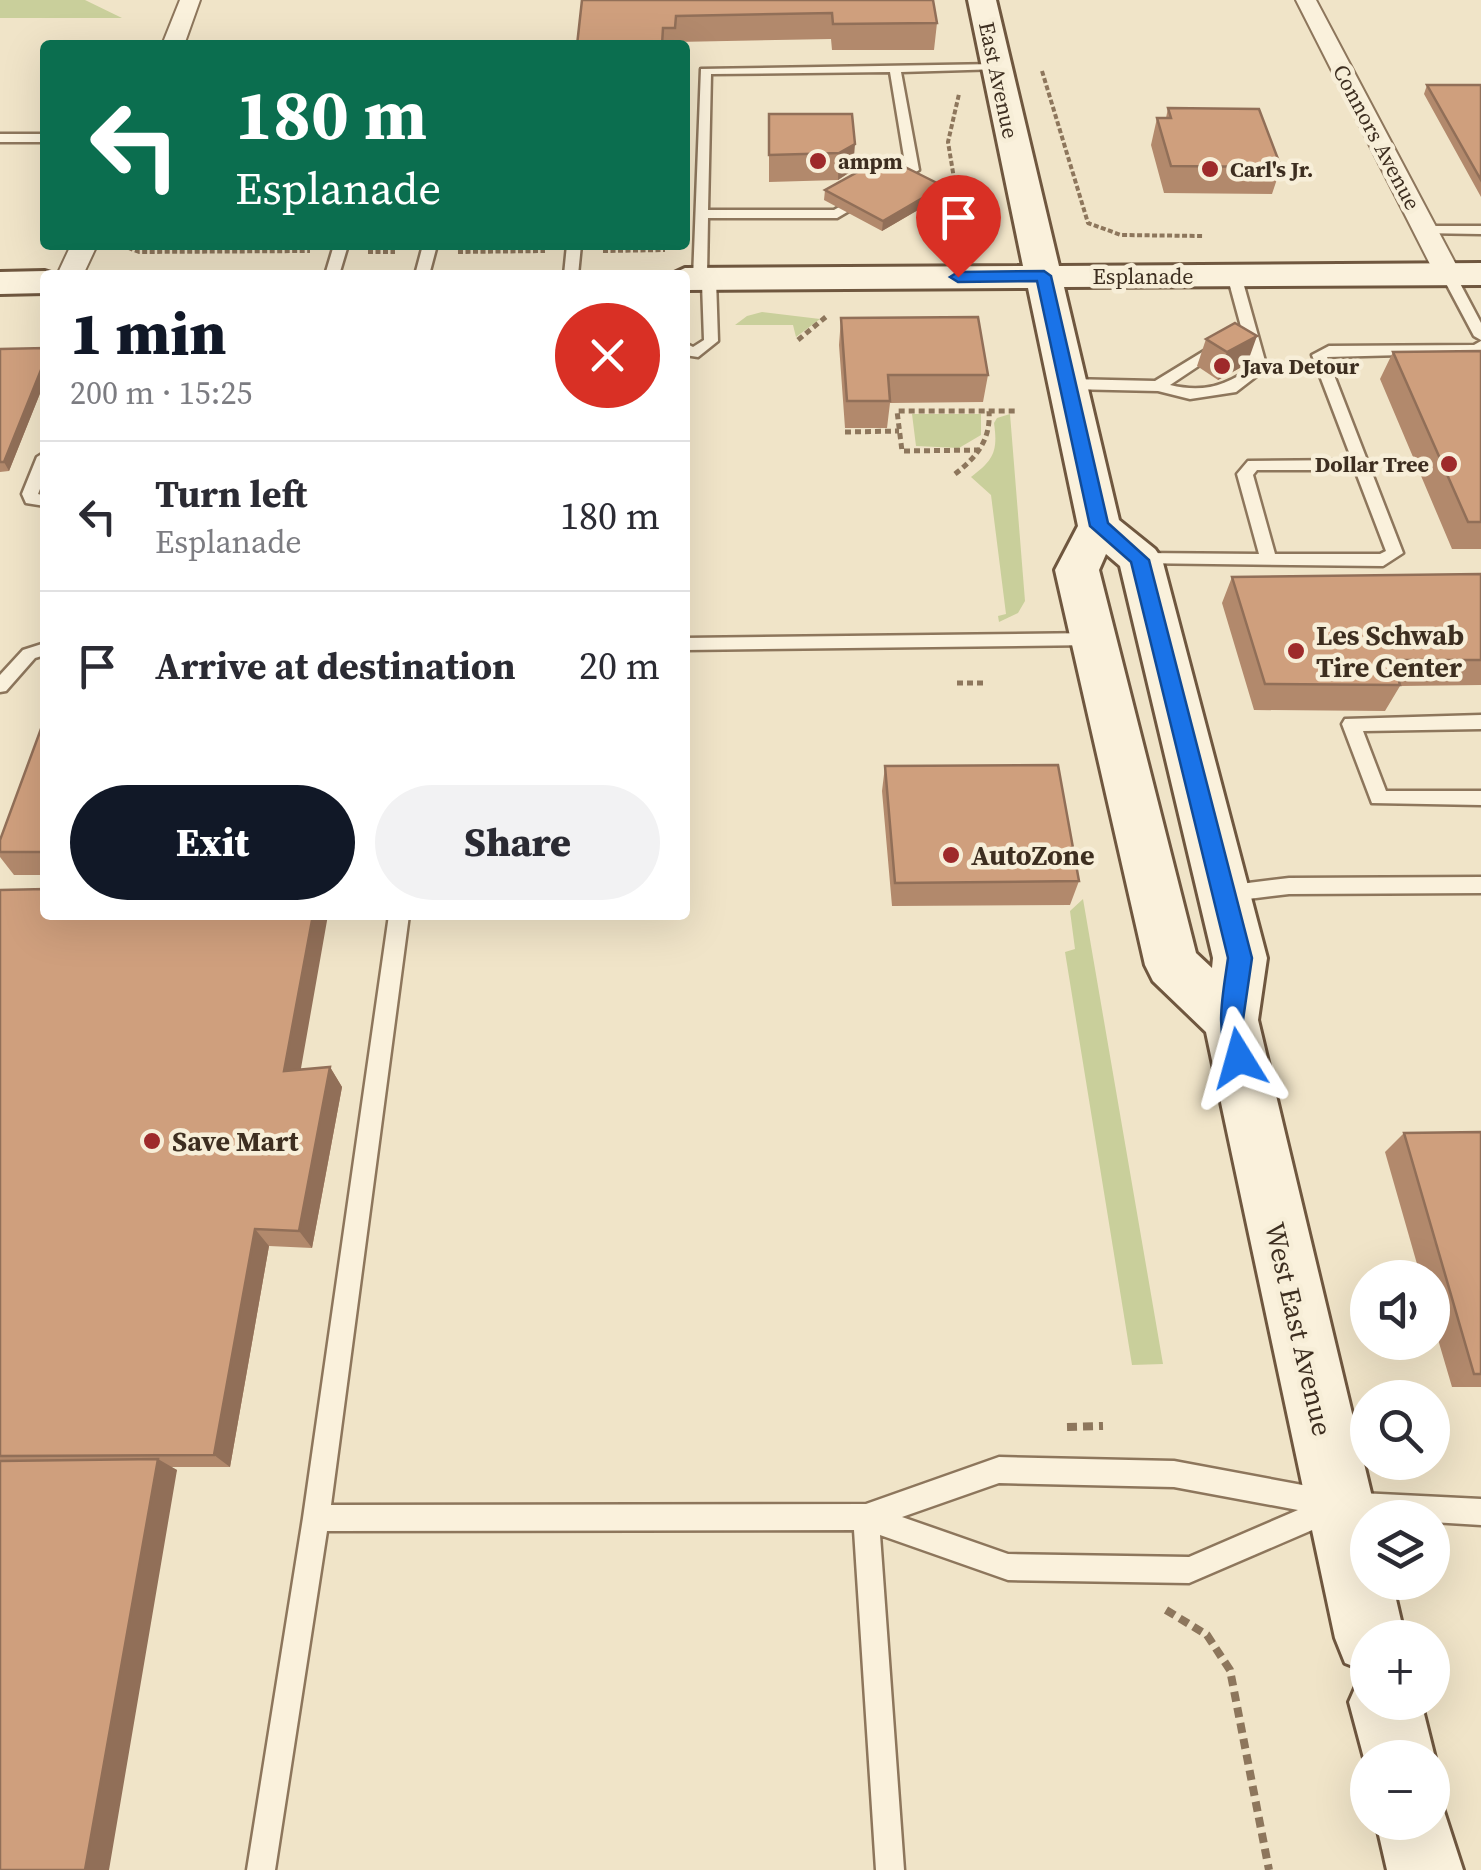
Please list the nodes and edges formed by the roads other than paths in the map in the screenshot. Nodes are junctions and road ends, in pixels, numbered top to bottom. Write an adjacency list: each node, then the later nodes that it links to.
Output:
1 (190, 0): 4 (street)
2 (982, 0): 5 (main road, East Avenue)
3 (1306, 0): 12 (street, Connors Avenue)
4 (175, 40)
5 (997, 67): 6 (lane); 17 (main road, East Avenue)
6 (894, 69): 10 (lane); 11 (lane)
7 (0, 138): 8 (lane)
8 (40, 138)
9 (690, 156): 10 (lane)
10 (702, 156): 11 (lane)
11 (701, 214): 14 (lane)
12 (1425, 230): 13 (lane); 15 (street, Connors Avenue)
13 (1481, 230)
14 (699, 272): 17 (main road, Esplanade); 23 (lane)
15 (1464, 274): 16 (main road, Esplanade); 21 (lane)
16 (1234, 275): 17 (main road, Esplanade); 20 (lane)
17 (1044, 276): 24 (main road)
18 (0, 282): 19 (main road)
19 (40, 282)
20 (1248, 327): 25 (lane); 25 (lane)
21 (1481, 336)
22 (1481, 345): 26 (lane)
23 (690, 351)
24 (1068, 384): 25 (lane); 29 (main road)
25 (1158, 386)
26 (1360, 465): 31 (lane); 31 (lane)
27 (40, 469): 28 (lane)
28 (40, 500)
29 (1099, 526): 30 (main road); 32 (main road)
30 (1140, 560): 31 (lane); 39 (main road, West East Avenue)
31 (1269, 560)
32 (1095, 640): 33 (lane); 41 (main road)
33 (690, 644)
34 (40, 651): 35 (lane)
35 (0, 686)
36 (1481, 722): 37 (lane)
37 (1481, 798)
38 (1481, 885): 39 (lane)
39 (1221, 895): 41 (main road, West East Avenue)
40 (398, 920): 45 (lane)
41 (1231, 1020): 42 (main road, West East Avenue)
42 (1340, 1505): 43 (lane); 44 (lane); 44 (lane); 46 (main road, West East Avenue)
43 (1481, 1512)
44 (866, 1517): 45 (lane); 49 (lane)
45 (316, 1518): 48 (lane)
46 (1366, 1620)
47 (1418, 1840): 50 (main road)
48 (261, 1870)
49 (890, 1870)
50 (1424, 1870)

